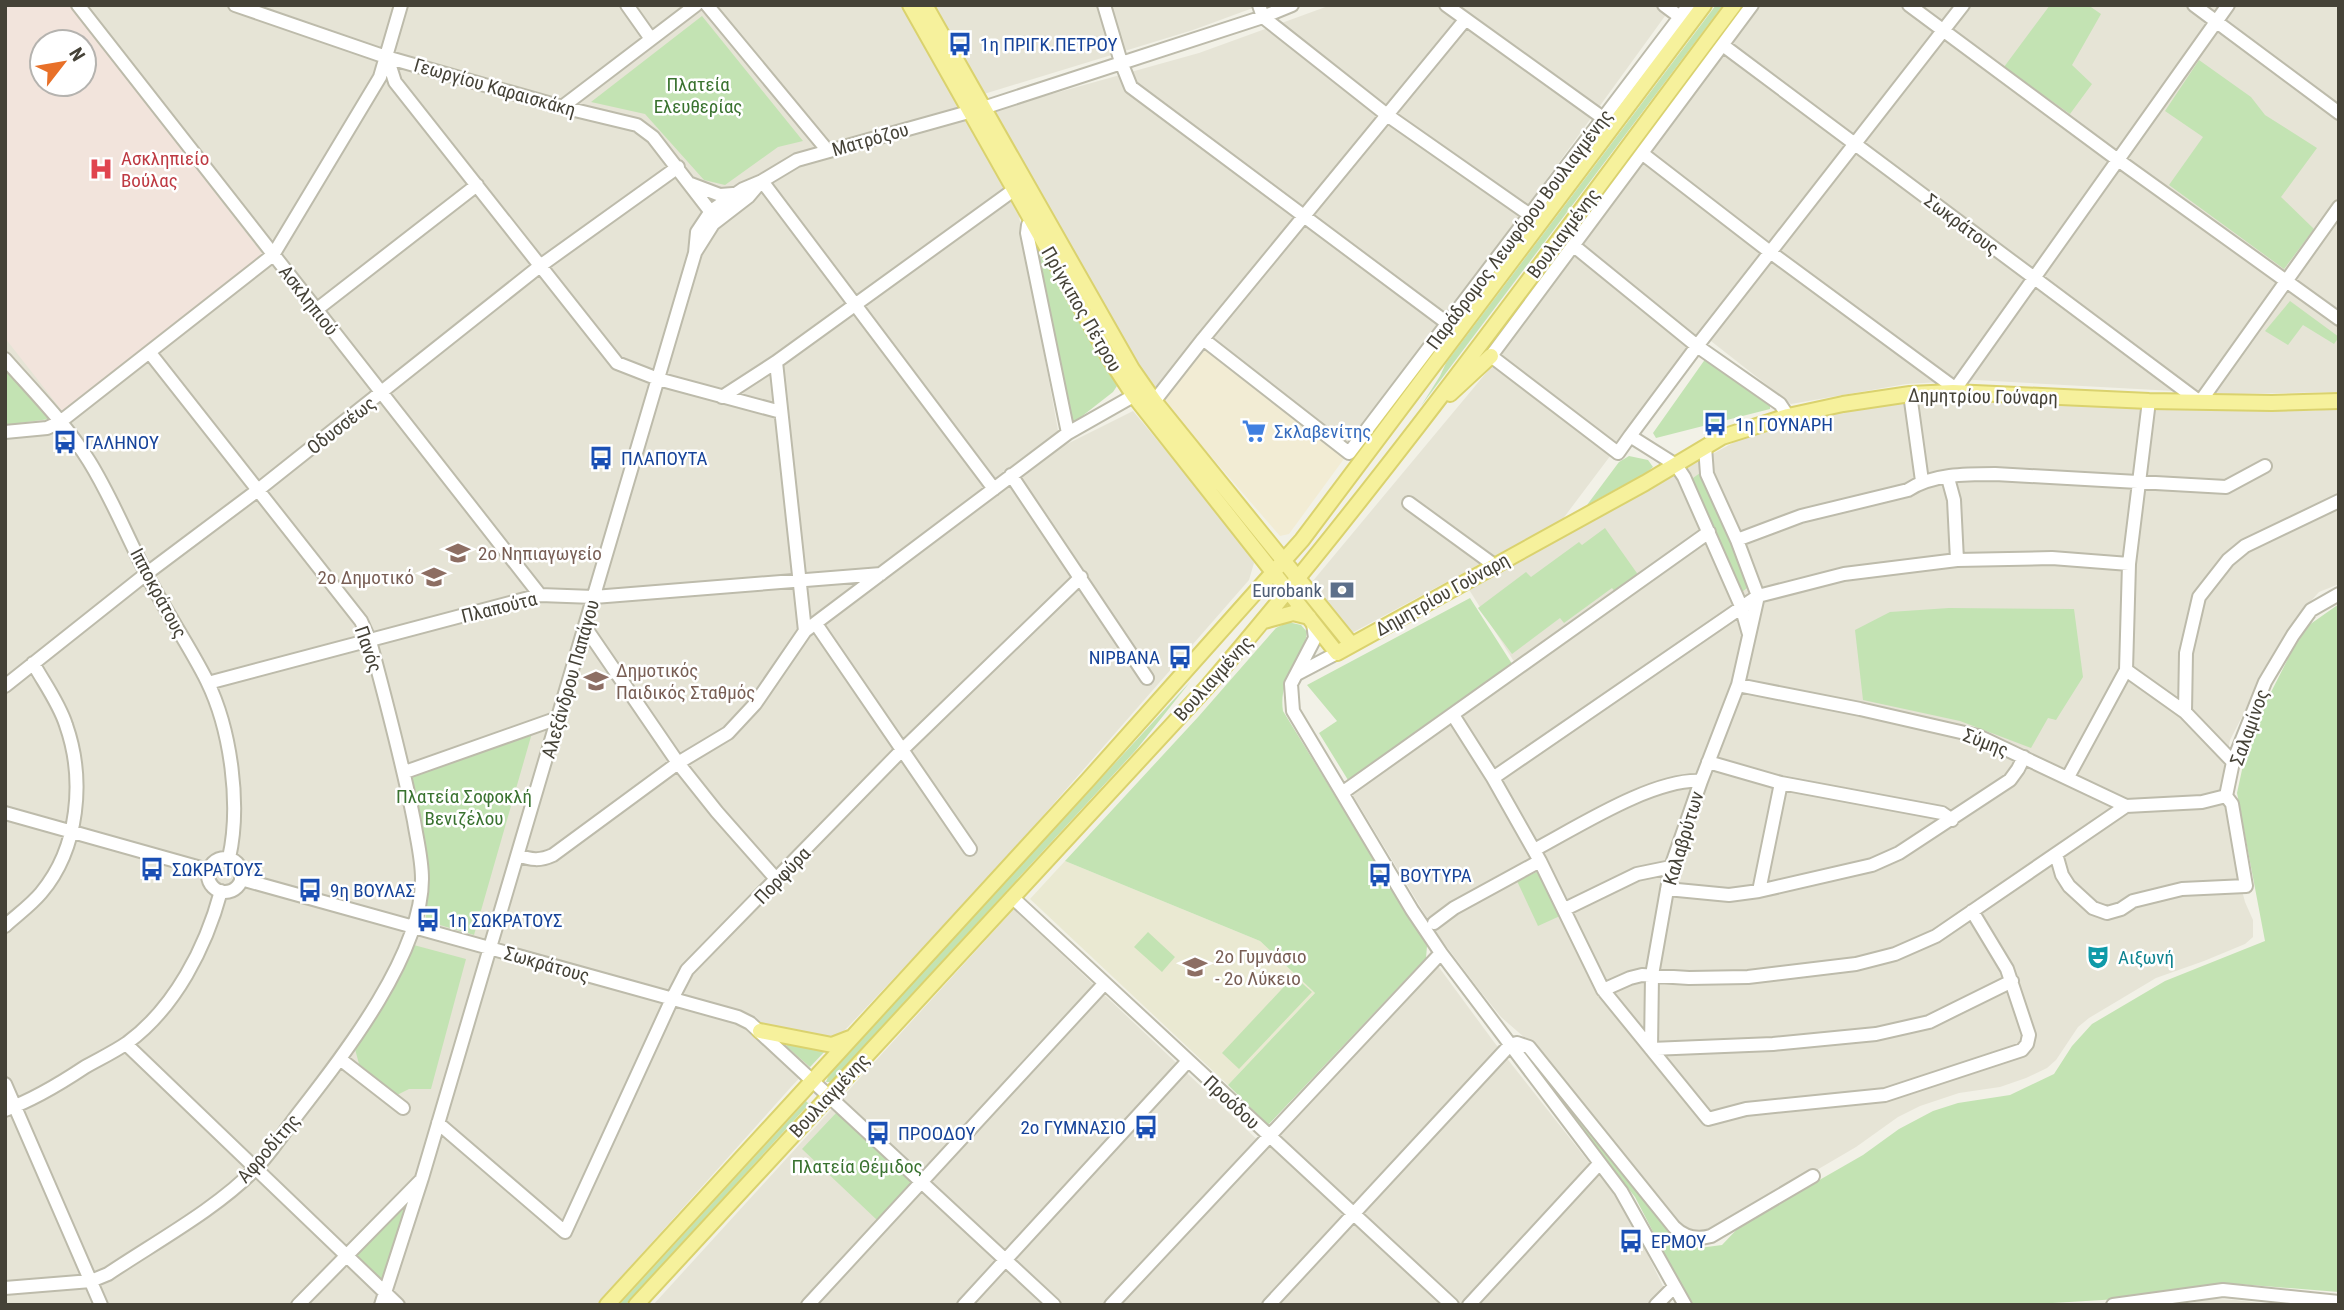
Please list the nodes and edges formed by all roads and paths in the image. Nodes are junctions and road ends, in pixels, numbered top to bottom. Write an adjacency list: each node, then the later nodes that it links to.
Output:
1 (78, 5): 52 (street, Ασκληπιού)
2 (235, 5): 28 (street, Γεωργίου Καραισκάκη)
3 (401, 5): 28 (street)
4 (627, 5): 26 (street)
5 (696, 5): 26 (street)
6 (707, 5): 36 (street)
7 (910, 5): 31 (main road, Πρίγκιπος Πέτρου)
8 (925, 5): 31 (main road, Πρίγκιπος Πέτρου)
9 (1104, 5): 29 (street)
10 (1292, 5): 21 (street, Ματρόζου)
11 (1446, 5): 23 (street)
12 (1664, 5): 22 (street)
13 (1689, 5): 22 (street, Παράδρομος Λεωφόρου Βουλιαγμένης)
14 (1704, 5): 98 (main road, Βουλιαγμένης)
15 (1734, 5): 79 (main road, Βουλιαγμένης)
16 (1752, 5): 27 (street)
17 (1909, 5): 25 (street)
18 (1963, 5): 25 (street)
19 (2194, 5): 24 (street)
20 (2228, 5): 24 (street)
21 (1261, 11): 29 (street, Ματρόζου); 33 (street)
22 (1680, 17): 34 (street, Παράδρομος Λεωφόρου Βουλιαγμένης)
23 (1465, 20): 33 (street); 34 (street)
24 (2217, 21): 32 (street); 38 (street)
25 (1944, 32): 35 (street); 38 (street)
26 (651, 39): 30 (street)
27 (1724, 46): 35 (street, Σωκράτους); 37 (street)
28 (386, 57): 30 (street, Γεωργίου Καραισκάκη); 42 (street); 52 (street)
29 (1121, 62): 31 (street, Ματρόζου); 48 (street)
30 (562, 107): 39 (street, Γεωργίου Καραισκάκη)
31 (976, 109): 36 (street, Ματρόζου); 43 (main road, Πρίγκιπος Πέτρου)
32 (2339, 113)
33 (1387, 115): 47 (street); 48 (street)
34 (1603, 118): 47 (street, Παράδρομος Λεωφόρου Βουλιαγμένης)
35 (1855, 145): 51 (street); 54 (street, Σωκράτους)
36 (828, 151): 40 (street, Ματρόζου)
37 (1643, 154): 50 (street); 51 (street)
38 (2118, 160): 54 (street); 55 (street)
39 (678, 167): 41 (street, Γεωργίου Καραισκάκη); 53 (street, Οδυσσέως)
40 (762, 181): 44 (street, Ματρόζου); 46 (street, Ματρόζου); 56 (street)
41 (690, 184): 44 (street); 46 (street, Γεωργίου Καραισκάκη)
42 (477, 185): 53 (street); 57 (street)
43 (1019, 185): 49 (main road, Πρίγκιπος Πέτρου); 56 (street); 68 (main road, Πρίγκιπος Πέτρου)
44 (736, 193): 46 (street, Ματρόζου)
45 (2339, 207): 55 (street)
46 (714, 215): 66 (street, Αλεξάνδρου Παπάγου)
47 (1530, 215): 59 (street, Παράδρομος Λεωφόρου Βουλιαγμένης)
48 (1304, 217): 59 (street); 60 (street)
49 (1032, 221): 68 (main road, Πρίγκιπος Πέτρου); 81 (street)
50 (1574, 246): 61 (street); 63 (street)
51 (1770, 252): 61 (street); 67 (street)
52 (273, 255): 57 (street, Ασκληπιού); 62 (street)
53 (540, 266): 66 (street); 69 (street, Οδυσσέως)
54 (2035, 278): 67 (street); 74 (street, Σωκράτους)
55 (2287, 280): 58 (street); 74 (street)
56 (854, 304): 65 (street); 90 (street)
57 (316, 310): 69 (street, Ασκληπιού)
58 (2339, 319)
59 (1447, 323): 60 (street, Παράδρομος Λεωφόρου Βουλιαγμένης)
60 (1203, 339): 75 (street)
61 (1697, 346): 77 (street); 82 (street)
62 (150, 353): 78 (street); 91 (street, Πανός)
63 (1490, 356): 79 (main road); 82 (street)
64 (5, 359): 78 (street, Ιπποκράτους)
65 (776, 362): 71 (street); 76 (street)
66 (658, 379): 71 (street); 111 (street, Αλεξάνδρου Παπάγου)
67 (1954, 391): 70 (main road, Δημητρίου Γούναρη); 72 (main road, Δημητρίου Γούναρη)
68 (1139, 392): 75 (main road, Πρίγκιπος Πέτρου); 81 (street)
69 (381, 393): 91 (street, Οδυσσέως); 109 (street, Ασκληπιού)
70 (1910, 394): 77 (main road, Δημητρίου Γούναρη); 88 (street)
71 (722, 397): 76 (street)
72 (2149, 401): 74 (main road, Δημητρίου Γούναρη); 89 (street)
73 (2339, 401): 74 (main road, Δημητρίου Γούναρη)
74 (2200, 402)
75 (1150, 407): 96 (main road, Πρίγκιπος Πέτρου); 98 (main road, Πρίγκιπος Πέτρου)
76 (781, 412): 106 (street)
77 (1788, 416): 83 (main road, Δημητρίου Γούναρη)
78 (60, 422): 80 (street); 103 (street, Ιπποκράτους)
79 (1417, 427): 105 (main road, Βουλιαγμένης)
80 (5, 432)
81 (1068, 433): 86 (street)
82 (1630, 436): 84 (street)
83 (1705, 447): 84 (main road, Δημητρίου Γούναρη); 95 (street)
84 (1676, 465): 94 (street, Καλαβρύτων); 100 (main road, Δημητρίου Γούναρη)
85 (2265, 467): 89 (street)
86 (1012, 475): 90 (street); 104 (street)
87 (1948, 478): 88 (street); 89 (street); 97 (street)
88 (1922, 481): 95 (street)
89 (2139, 481): 99 (street)
90 (994, 489): 102 (street)
91 (258, 491): 103 (street, Οδυσσέως); 119 (street, Πανός)
92 (2339, 501): 129 (street)
93 (1409, 503): 100 (street)
94 (1709, 532): 113 (street, Καλαβρύτων); 130 (street)
95 (1737, 540): 110 (street)
96 (1253, 547): 101 (main road, Πρίγκιπος Πέτρου); 112 (main road)
97 (1957, 560): 99 (street); 110 (street)
98 (1284, 561): 101 (main road, Βουλιαγμένης); 105 (main road, Δημητρίου Γούναρη)
99 (2129, 564): 123 (street)
100 (1494, 565): 120 (main road, Δημητρίου Γούναρη)
101 (1273, 572): 107 (main road, Πρίγκιπος Πέτρου); 112 (main road, Βουλιαγμένης)
102 (882, 574): 106 (street, Πλαπούτα); 117 (street)
103 (146, 575): 122 (street, Οδυσσέως); 126 (street, Ιπποκράτους)
104 (1081, 577): 125 (street); 132 (street, Πορφύρα)
105 (1299, 579): 107 (main road, Βουλιαγμένης); 120 (main road, Δημητρίου Γούναρη)
106 (800, 582): 111 (street, Πλαπούτα); 117 (street)
107 (1288, 591): 114 (main road); 115 (main road, Βουλιαγμένης)
108 (2339, 594): 135 (street, Σαλαμίνος)
109 (540, 595): 111 (street, Πλαπούτα); 119 (street, Πλαπούτα)
110 (1758, 596): 113 (street); 118 (street, Καλαβρύτων)
111 (594, 597): 116 (street, Αλεξάνδρου Παπάγου)
112 (1245, 604): 174 (main road, Βουλιαγμένης)
113 (1741, 606): 118 (street, Καλαβρύτων); 139 (street)
114 (1311, 620): 115 (main road); 121 (main road); 124 (street)
115 (1263, 622): 160 (main road, Βουλιαγμένης)
116 (585, 627): 131 (street, Αλεξάνδρου Παπάγου); 136 (street)
117 (811, 628): 132 (street); 136 (street)
118 (1749, 634): 127 (street, Καλαβρύτων)
119 (370, 640): 126 (street, Πλαπούτα); 137 (street, Πανός)
120 (1351, 644): 121 (main road, Δημητρίου Γούναρη)
121 (1337, 653): 124 (street)
122 (33, 663): 128 (street, Οδυσσέως); 147 (street)
123 (2126, 670): 129 (street); 138 (street)
124 (1296, 674): 142 (street)
125 (1147, 678)
126 (208, 683): 152 (street, Ιπποκράτους)
127 (1738, 685): 133 (street, Σύμης); 134 (street, Καλαβρύτων)
128 (5, 686)
129 (2185, 712): 135 (street)
130 (1453, 715): 139 (street); 142 (street)
131 (558, 718): 137 (street); 150 (street, Αλεξάνδρου Παπάγου)
132 (901, 751): 148 (street); 156 (street, Πορφύρα)
133 (2024, 757): 138 (street, Σύμης); 146 (street)
134 (1708, 762): 140 (street, Καλαβρύτων); 141 (street)
135 (2233, 762): 143 (street, Σαλαμίνος)
136 (678, 763): 150 (street); 156 (street)
137 (405, 772): 165 (street, Πανός)
138 (2068, 777): 144 (street, Σύμης)
139 (1493, 778): 151 (street)
140 (1701, 781): 151 (street); 153 (street, Καλαβρύτων)
141 (1781, 783): 146 (street); 159 (street)
142 (1342, 793): 167 (street)
143 (2226, 796): 144 (street, Σύμης); 149 (street, Σαλαμίνος)
144 (2126, 806): 149 (street)
145 (5, 813): 147 (street)
146 (1952, 820): 159 (street)
147 (72, 832): 154 (street); 164 (street)
148 (970, 849)
149 (2056, 854): 162 (street)
150 (517, 855): 166 (street, Αλεξάνδρου Παπάγου)
151 (1537, 856): 161 (street); 163 (street)
152 (229, 858): 154 (street); 155 (street)
153 (1671, 867): 157 (street, Καλαβρύτων); 161 (street)
154 (208, 870): 158 (street)
155 (241, 879): 158 (street); 165 (street, Σωκράτους)
156 (777, 880): 172 (street, Πορφύρα)
157 (1667, 888): 159 (street); 168 (street, Καλαβρύτων)
158 (221, 891): 175 (street)
159 (1759, 891)
160 (1012, 897): 170 (street, Προόδου); 182 (main road, Βουλιαγμένης)
161 (1565, 909): 171 (street)
162 (1972, 911): 168 (street); 169 (street)
163 (1434, 923)
164 (5, 926)
165 (415, 927): 166 (street, Σωκράτους); 178 (street, Αφροδίτης)
166 (490, 948): 172 (street, Σωκράτους); 185 (street, Αλεξάνδρου Παπάγου)
167 (1441, 953): 176 (street); 186 (street)
168 (1652, 975): 171 (street); 177 (street, Καλαβρύτων)
169 (2012, 981): 177 (street); 177 (street)
170 (1104, 984): 179 (street, Προόδου); 191 (street)
171 (1603, 990): 177 (street)
172 (672, 999): 173 (street, Σωκράτους); 185 (street, Πορφύρα)
173 (760, 1031): 174 (main road); 180 (street, Σωκράτους)
174 (854, 1036): 180 (main road, Βουλιαγμένης)
175 (126, 1044): 183 (street); 188 (street)
176 (1510, 1045): 187 (street); 189 (street); 192 (street)
177 (1651, 1049)
178 (340, 1059): 184 (street); 188 (street, Αφροδίτης)
179 (1188, 1061): 186 (street, Προόδου); 194 (street)
180 (813, 1081): 182 (street, Σωκράτους); 205 (main road, Βουλιαγμένης)
181 (5, 1084): 183 (street)
182 (828, 1096): 191 (street, Σωκράτους); 206 (main road, Βουλιαγμένης)
183 (10, 1108): 195 (street)
184 (403, 1108)
185 (438, 1124): 190 (street, Αλεξάνδρου Παπάγου)
186 (1269, 1136): 192 (street, Προόδου); 210 (street)
187 (1599, 1164): 196 (street); 213 (street)
188 (256, 1168): 193 (street); 195 (street, Αφροδίτης)
189 (1813, 1176)
190 (422, 1178): 193 (street); 198 (street, Αλεξάνδρου Παπάγου)
191 (923, 1182): 194 (street, Σωκράτους); 207 (street)
192 (1352, 1213): 211 (street); 212 (street, Προόδου)
193 (347, 1255): 198 (street); 202 (street)
194 (1006, 1259): 208 (street); 209 (street, Σωκράτους)
195 (91, 1281): 197 (street, Αφροδίτης); 201 (street)
196 (1674, 1287): 214 (street); 215 (street)
197 (5, 1288)
198 (386, 1291): 203 (street, Αλεξάνδρου Παπάγου); 204 (street)
199 (2183, 1300): 200 (street); 216 (street)
200 (2339, 1302)
201 (101, 1305)
202 (298, 1305)
203 (381, 1305)
204 (398, 1305)
205 (607, 1305)
206 (636, 1305)
207 (808, 1305)
208 (964, 1305)
209 (1054, 1305)
210 (1111, 1305)
211 (1269, 1305)
212 (1452, 1305)
213 (1469, 1305)
214 (1656, 1305)
215 (1685, 1305)
216 (2113, 1305)

